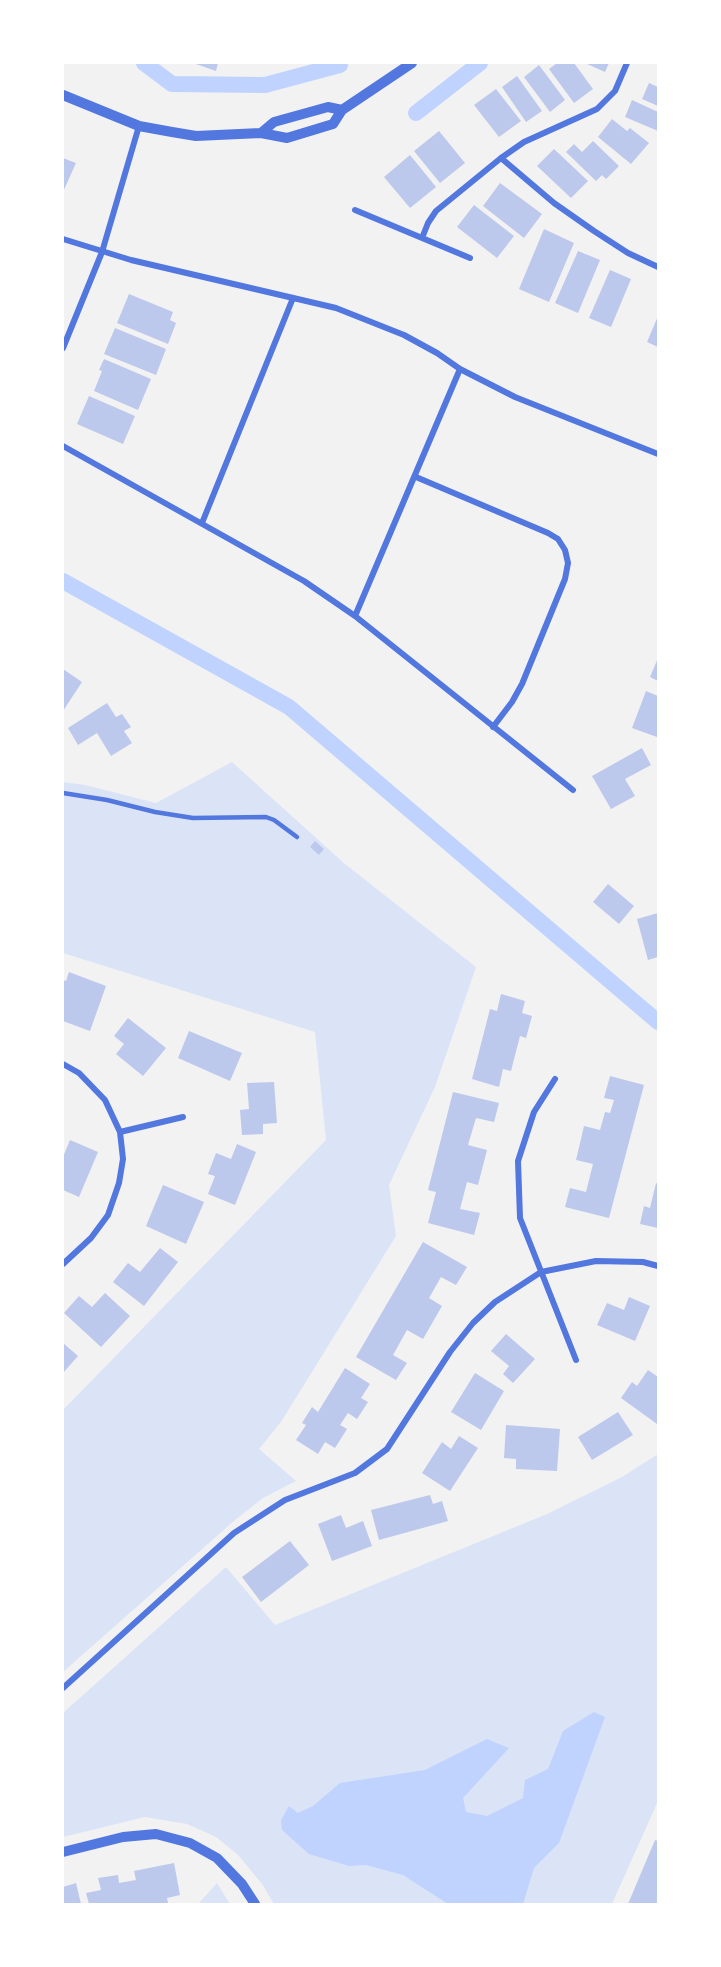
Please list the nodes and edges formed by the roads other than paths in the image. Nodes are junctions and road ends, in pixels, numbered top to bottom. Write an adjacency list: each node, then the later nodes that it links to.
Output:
1 (412, 63): 4 (street)
2 (627, 63): 7 (street)
3 (63, 96): 5 (street)
4 (342, 110): 6 (street); 6 (street)
5 (139, 126): 6 (street); 11 (street)
6 (261, 133)
7 (501, 158): 9 (street); 13 (street)
8 (355, 210): 9 (street)
9 (422, 238): 12 (street)
10 (63, 239): 11 (street)
11 (102, 252): 14 (street); 15 (street)
12 (470, 258)
13 (658, 267)
14 (293, 298): 16 (street); 20 (street)
15 (63, 348)
16 (460, 369): 18 (street); 19 (street)
17 (63, 446): 20 (street)
18 (658, 454)
19 (416, 477): 21 (street); 22 (street)
20 (202, 523): 21 (street)
21 (356, 616): 22 (street)
22 (493, 727): 23 (street)
23 (573, 790)
24 (63, 793): 25 (lane)
25 (297, 837)
26 (63, 1064): 29 (street)
27 (555, 1079): 32 (street)
28 (183, 1117): 29 (street)
29 (120, 1132): 30 (street)
30 (63, 1264)
31 (658, 1266): 32 (street)
32 (541, 1272): 33 (street); 34 (street)
33 (576, 1360)
34 (63, 1688)
35 (63, 1852): 36 (street)
36 (255, 1904)

